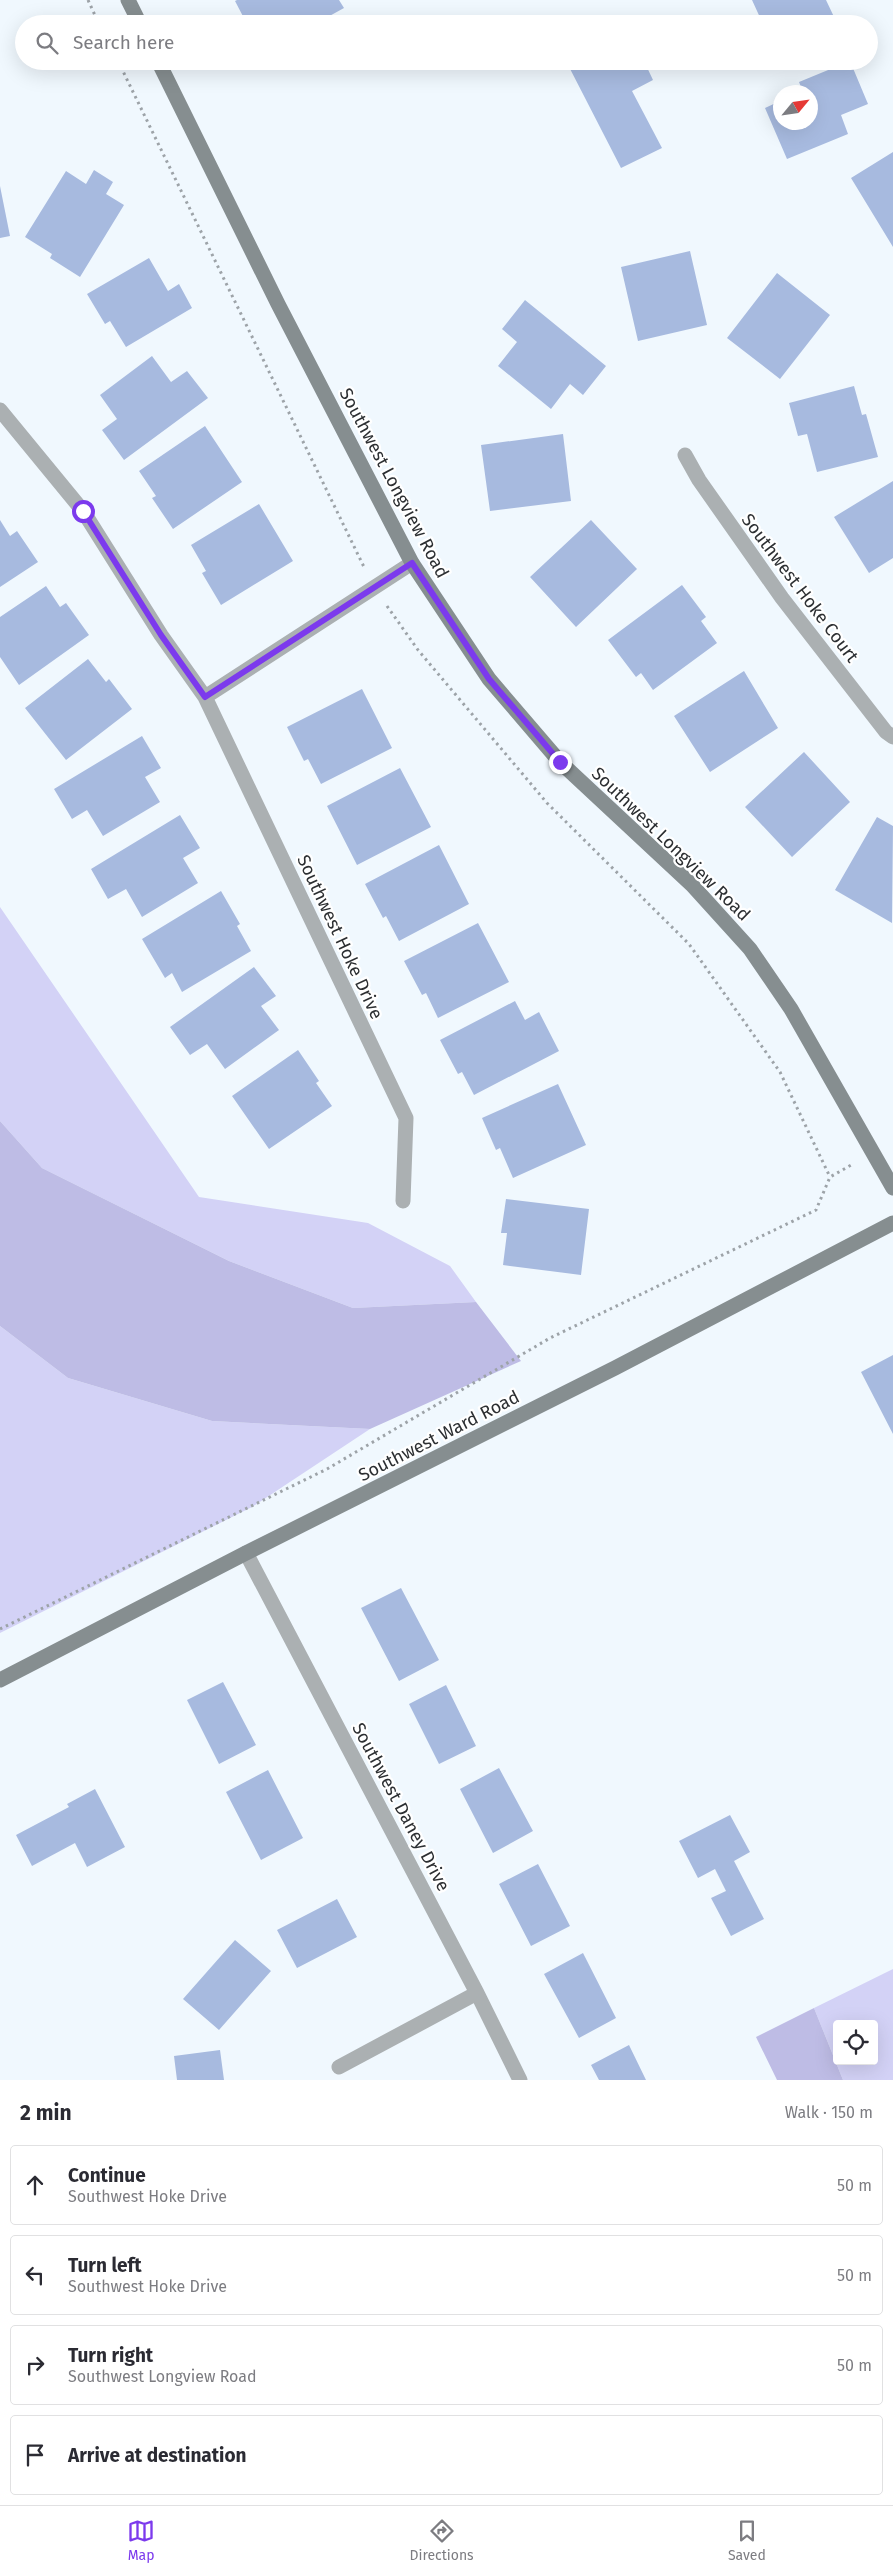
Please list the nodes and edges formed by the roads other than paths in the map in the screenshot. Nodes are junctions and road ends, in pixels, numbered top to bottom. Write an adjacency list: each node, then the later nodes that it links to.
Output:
1 (128, 0): 2 (street)
2 (136, 15)
3 (162, 70): 6 (street, Southwest Longview Road)
4 (0, 410): 7 (street, Southwest Hoke Drive)
5 (685, 455): 8 (street, Southwest Hoke Court)
6 (412, 563): 7 (street); 9 (street, Southwest Longview Road)
7 (205, 697): 10 (street, Southwest Hoke Drive)
8 (893, 737)
9 (893, 1188)
10 (403, 1200)
11 (893, 1223): 12 (street, Southwest Ward Road)
12 (246, 1553): 13 (street, Southwest Ward Road); 14 (street, Southwest Daney Drive)
13 (0, 1680)
14 (477, 1993): 15 (street); 16 (street, Southwest Daney Drive)
15 (339, 2067)
16 (520, 2080)

